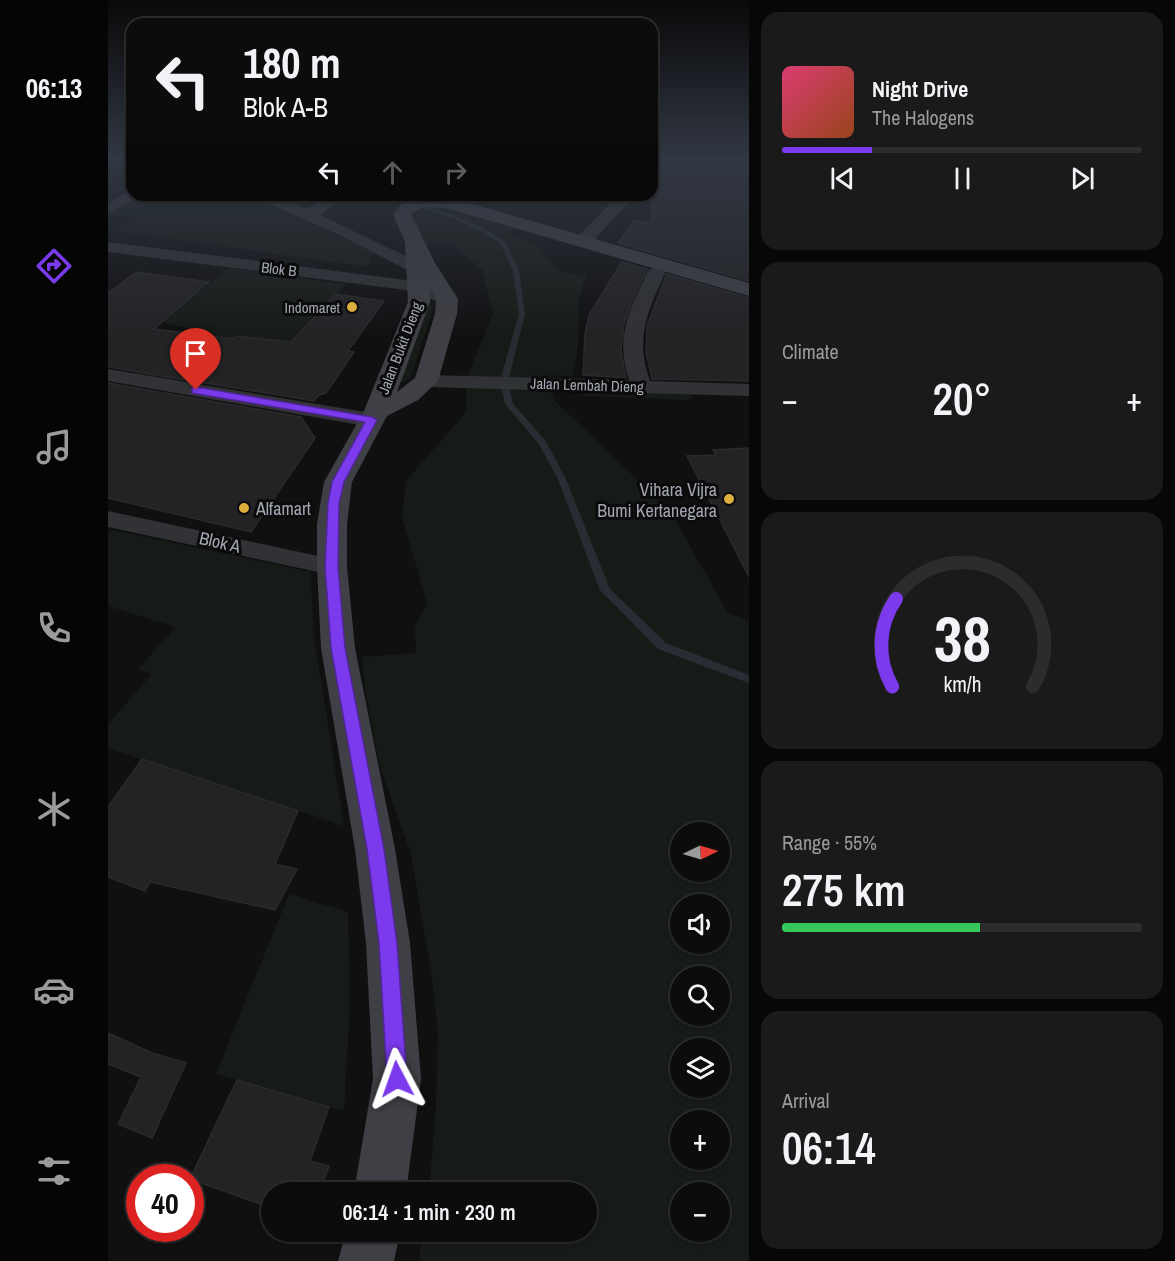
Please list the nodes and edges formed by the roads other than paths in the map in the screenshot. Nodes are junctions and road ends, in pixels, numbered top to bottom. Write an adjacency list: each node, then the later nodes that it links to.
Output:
1 (328, 219): 8 (street)
2 (404, 219): 8 (street)
3 (499, 219): 6 (street)
4 (605, 219): 6 (street)
5 (108, 237): 8 (street)
6 (583, 241): 10 (street)
7 (108, 247): 8 (street, Blok B)
8 (426, 273): 12 (street, Jalan Bukit Dieng); 17 (street, Jalan Bukit Dieng)
9 (656, 273): 13 (street)
10 (749, 290)
11 (108, 375): 17 (street)
12 (426, 381): 13 (street, Jalan Lembah Dieng); 17 (street)
13 (641, 387): 15 (street, Jalan Lembah Dieng)
14 (749, 390): 15 (street, Jalan Lembah Dieng)
15 (708, 397): 16 (street); 18 (street)
16 (581, 401)
17 (378, 406): 20 (street, Jalan Bukit Dieng)
18 (749, 406)
19 (108, 519): 20 (street, Blok A)
20 (332, 567): 21 (street, Jalan Bukit Dieng)
21 (382, 1182)
22 (371, 1242): 23 (street)
23 (366, 1261)

